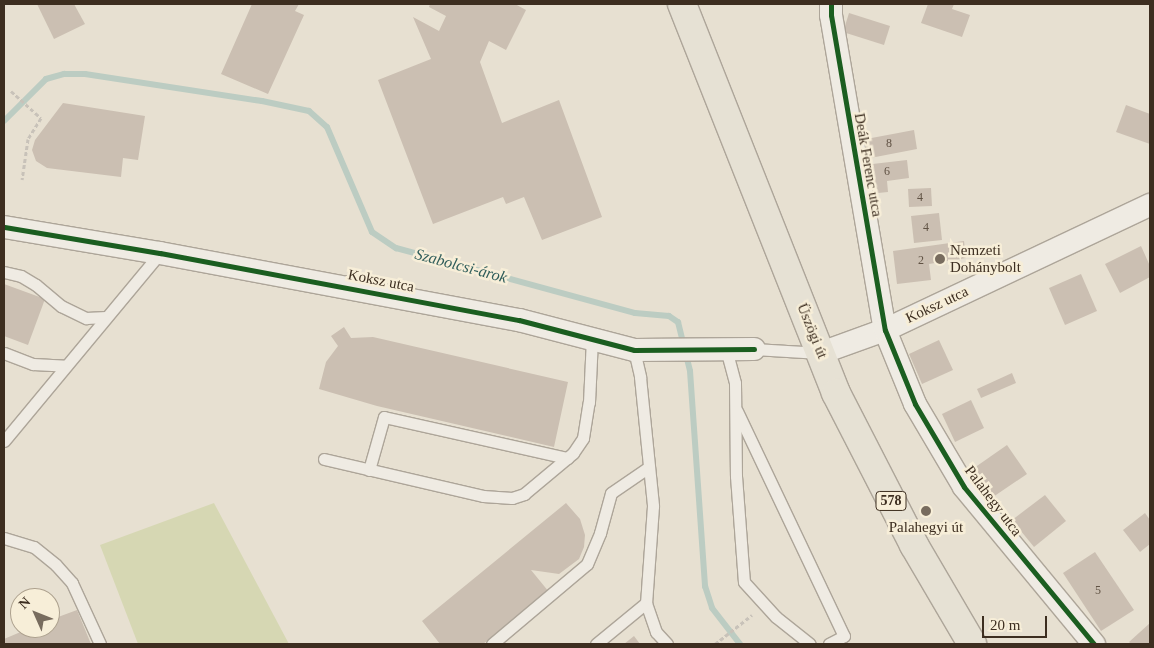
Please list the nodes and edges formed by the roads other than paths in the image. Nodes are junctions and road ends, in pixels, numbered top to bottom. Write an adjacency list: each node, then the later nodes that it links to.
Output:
1 (682, 4): 14 (main road, Üszögi út / 578)
2 (831, 4): 8 (street, Deák Ferenc utca)
3 (1150, 205): 8 (street, Koksz utca)
4 (4, 227): 5 (street, Koksz utca)
5 (160, 253): 7 (lane); 9 (street, Koksz utca)
6 (4, 272): 7 (lane)
7 (106, 317): 15 (lane)
8 (885, 330): 14 (street, Koksz utca); 31 (street, Palahegy utca)
9 (592, 339): 12 (street, Koksz utca); 18 (lane)
10 (726, 349): 11 (street, Koksz utca); 12 (street, Koksz utca); 16 (lane)
11 (754, 349): 14 (lane, Koksz utca)
12 (634, 350): 20 (lane)
13 (4, 353): 15 (lane)
14 (821, 353): 30 (main road, Üszögi út / 578)
15 (66, 366): 17 (lane)
16 (735, 407): 28 (lane); 29 (lane)
17 (4, 441)
18 (567, 458): 21 (lane); 21 (lane)
19 (324, 459): 21 (lane)
20 (649, 468): 23 (lane); 25 (lane)
21 (369, 470)
22 (4, 538): 24 (lane)
23 (646, 603): 26 (lane); 27 (lane)
24 (100, 644)
25 (492, 644)
26 (596, 644)
27 (667, 644)
28 (810, 644)
29 (829, 644)
30 (972, 644)
31 (1094, 644)

